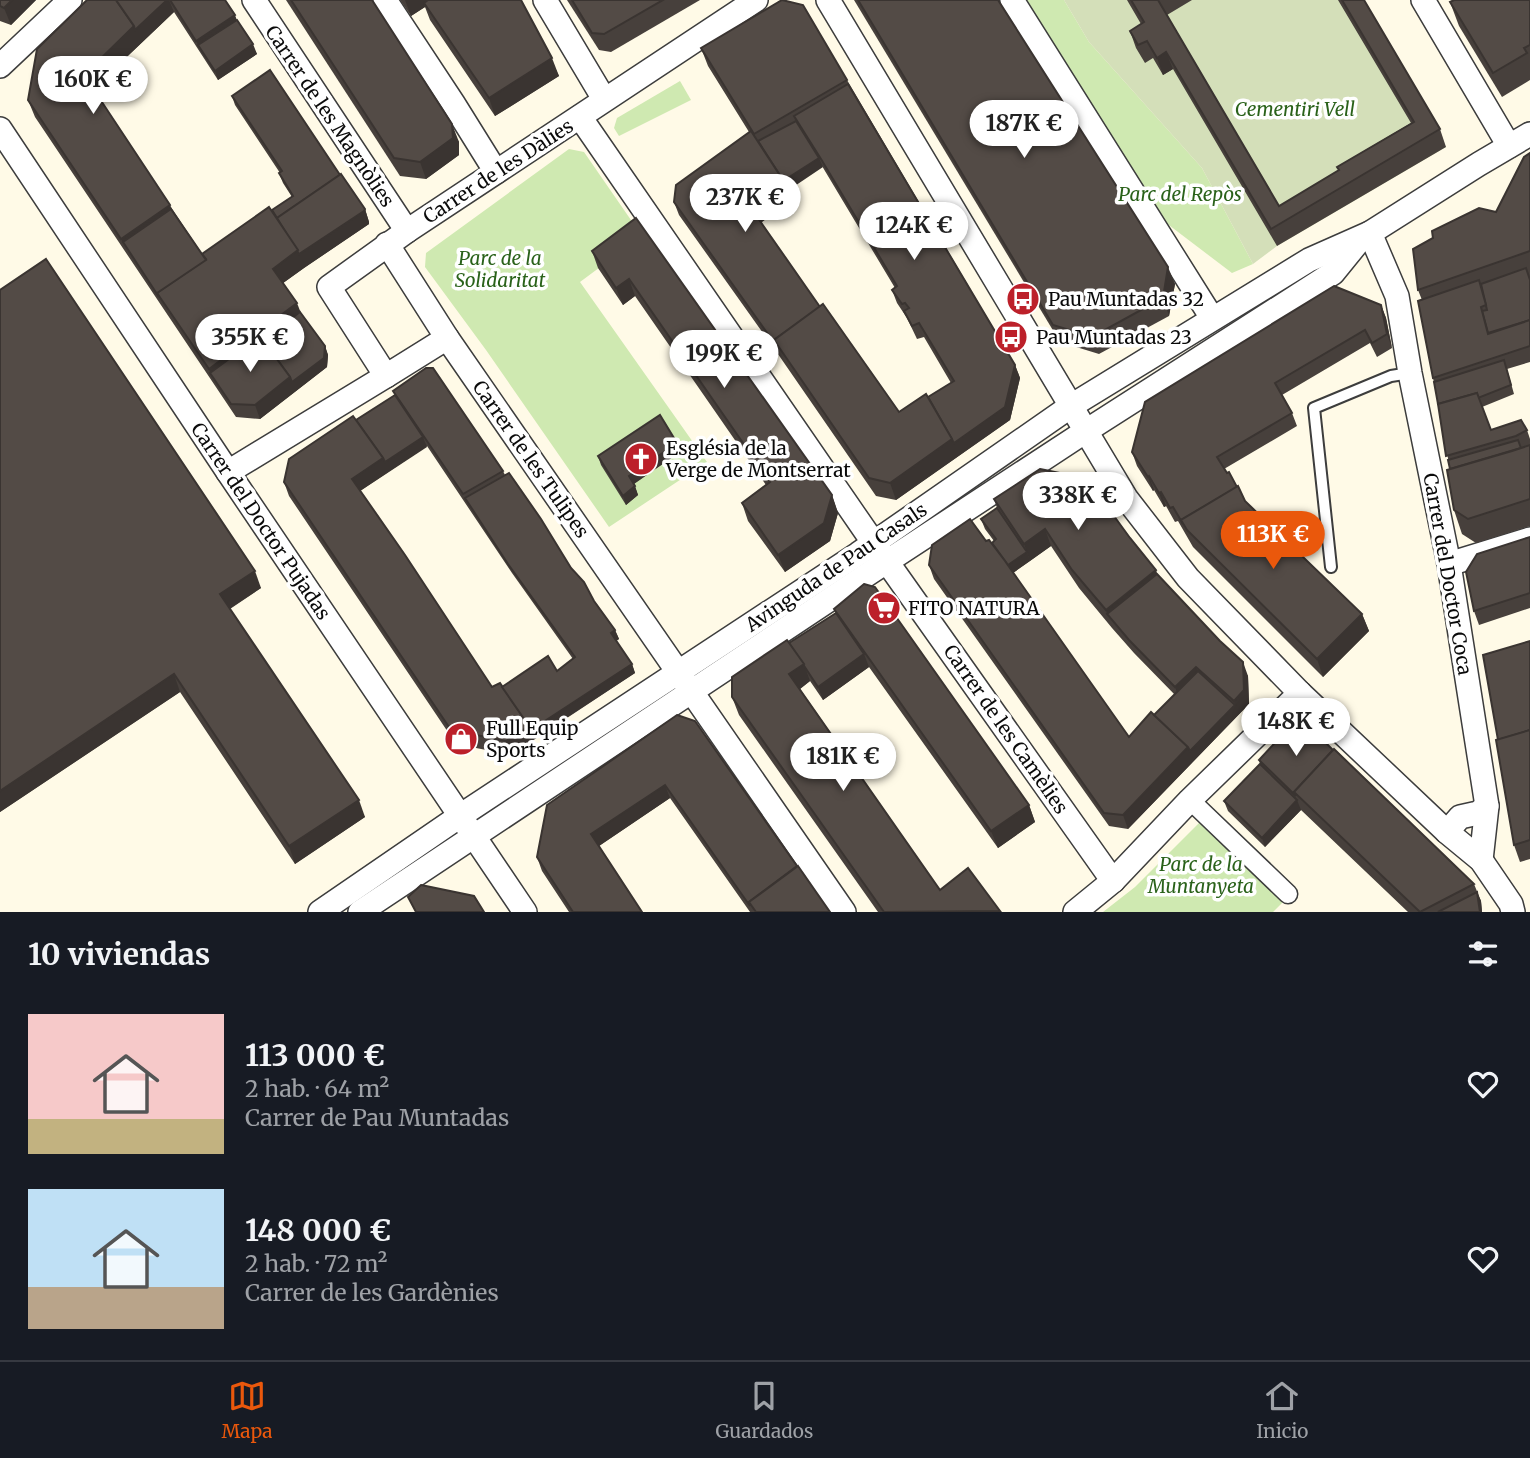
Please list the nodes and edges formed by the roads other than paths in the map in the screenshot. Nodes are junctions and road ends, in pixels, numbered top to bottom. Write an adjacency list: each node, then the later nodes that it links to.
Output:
1 (70, 0): 9 (street)
2 (254, 0): 16 (street, Carrer de les Magnòlies)
3 (385, 0): 15 (street)
4 (545, 0): 10 (street)
5 (756, 0): 10 (street, Carrer de les Dàlies)
6 (828, 0): 23 (street)
7 (1012, 0): 19 (street)
8 (1423, 0): 14 (street)
9 (0, 66)
10 (604, 99): 11 (street, Carrer de les Dàlies)
11 (580, 117): 15 (street, Carrer de les Dàlies); 27 (street, Carrer de les Camèlies)
12 (0, 129): 25 (street, Carrer del Doctor Pujadas)
13 (1530, 134): 14 (street, Avinguda de Pau Casals)
14 (1509, 146): 17 (street, Avinguda de Pau Casals)
15 (496, 172): 16 (street, Carrer de les Dàlies)
16 (407, 231): 18 (street, Carrer de les Dàlies)
17 (1366, 236): 19 (street, Avinguda de Pau Casals); 21 (street, Carrer del Doctor Coca); 24 (street, Avinguda de Pau Casals)
18 (387, 244): 20 (street, Carrer de les Tulipes); 22 (street, Carrer de les Dàlies)
19 (1212, 318): 23 (street, Avinguda de Pau Casals)
20 (447, 338): 22 (street); 31 (street, Carrer de les Tulipes)
21 (1410, 373): 29 (street, Carrer del Doctor Coca); 30 (lane)
22 (386, 376): 25 (street)
23 (1071, 406): 24 (street); 27 (street, Avinguda de Pau Casals)
24 (1086, 431): 28 (street, Avinguda de Pau Casals); 33 (street)
25 (228, 472): 36 (street, Carrer del Doctor Pujadas)
26 (1530, 539): 29 (street)
27 (873, 542): 28 (street, Carrer de les Camèlies); 31 (street, Avinguda de Pau Casals)
28 (888, 561): 32 (street, Avinguda de Pau Casals); 40 (street, Carrer de les Camèlies)
29 (1449, 564): 35 (street, Carrer del Doctor Coca)
30 (1331, 567)
31 (679, 672): 32 (street, Carrer de les Tulipes); 36 (street, Avinguda de Pau Casals)
32 (693, 691): 38 (street, Avinguda de Pau Casals); 46 (street, Carrer de les Tulipes)
33 (1300, 694): 34 (street); 37 (street)
34 (1190, 800): 40 (street); 41 (street)
35 (1487, 806): 37 (street); 39 (street, Carrer del Doctor Coca)
36 (460, 816): 38 (street, Carrer del Doctor Pujadas); 43 (street, Avinguda de Pau Casals)
37 (1447, 832): 39 (street)
38 (473, 836): 44 (street, Avinguda de Pau Casals); 45 (street, Carrer del Doctor Pujadas)
39 (1481, 860): 42 (street)
40 (1113, 881): 47 (street)
41 (1288, 894)
42 (1518, 905)
43 (320, 912)
44 (360, 912)
45 (525, 912)
46 (844, 912)
47 (1075, 912)

